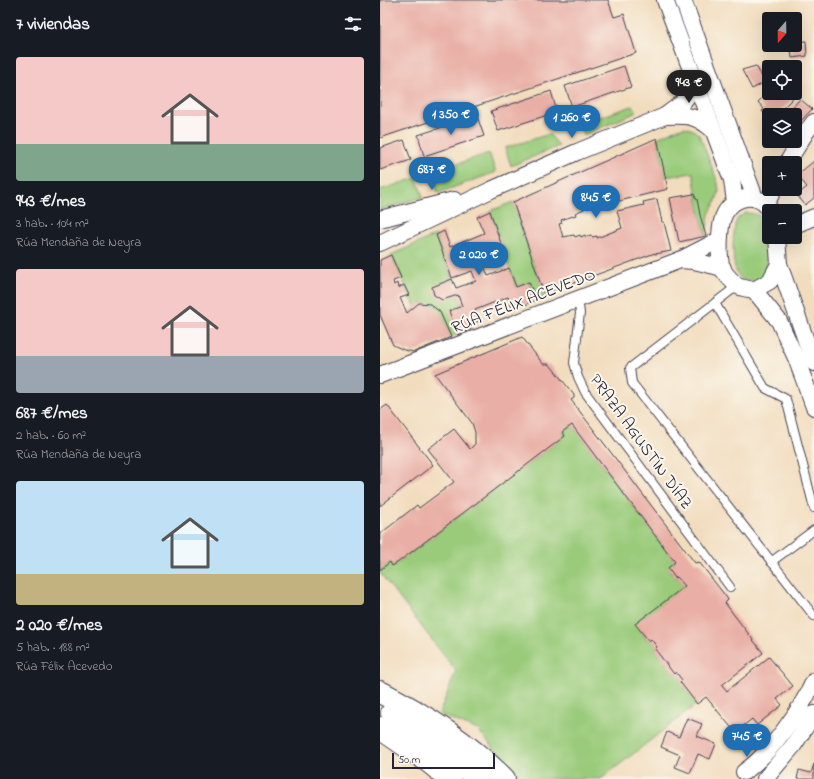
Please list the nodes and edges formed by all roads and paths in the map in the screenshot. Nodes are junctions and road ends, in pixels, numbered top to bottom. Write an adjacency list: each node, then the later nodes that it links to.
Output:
1 (665, 0): 3 (street)
2 (683, 0): 10 (street)
3 (694, 79): 4 (street); 6 (street)
4 (665, 116): 6 (street); 8 (street)
5 (814, 122): 7 (street)
6 (713, 130): 9 (street)
7 (791, 156)
8 (491, 190): 12 (street); 15 (street)
9 (735, 202): 10 (street); 14 (street)
10 (764, 204)
11 (814, 212): 13 (street)
12 (380, 219)
13 (802, 221)
14 (719, 240): 17 (street, RÚA FÉLIX ACEVEDO); 19 (street)
15 (380, 243)
16 (781, 244): 18 (street)
17 (680, 260): 19 (street, RÚA FÉLIX ACEVEDO); 22 (street, RÚA FÉLIX ACEVEDO)
18 (778, 264): 21 (street); 24 (street)
19 (722, 268): 20 (street)
20 (737, 286): 21 (street); 23 (lane)
21 (754, 290): 26 (street)
22 (578, 299): 25 (street, RÚA FÉLIX ACEVEDO); 30 (lane, PRAZA AGUSTÍN DÍAZ)
23 (715, 303): 27 (lane); 29 (lane, PRAZA AGUSTÍN DÍAZ)
24 (814, 363)
25 (380, 373)
26 (814, 407)
27 (814, 508)
28 (814, 530): 29 (lane)
29 (771, 562): 31 (lane, PRAZA AGUSTÍN DÍAZ)
30 (730, 587)
31 (814, 616)
32 (814, 681): 37 (street)
33 (380, 692): 41 (main road)
34 (380, 706): 40 (main road)
35 (814, 714): 43 (street)
36 (383, 730): 38 (main road); 39 (main road)
37 (739, 775): 42 (street)
38 (431, 779)
39 (450, 779)
40 (478, 779)
41 (504, 779)
42 (758, 779)
43 (765, 779)

